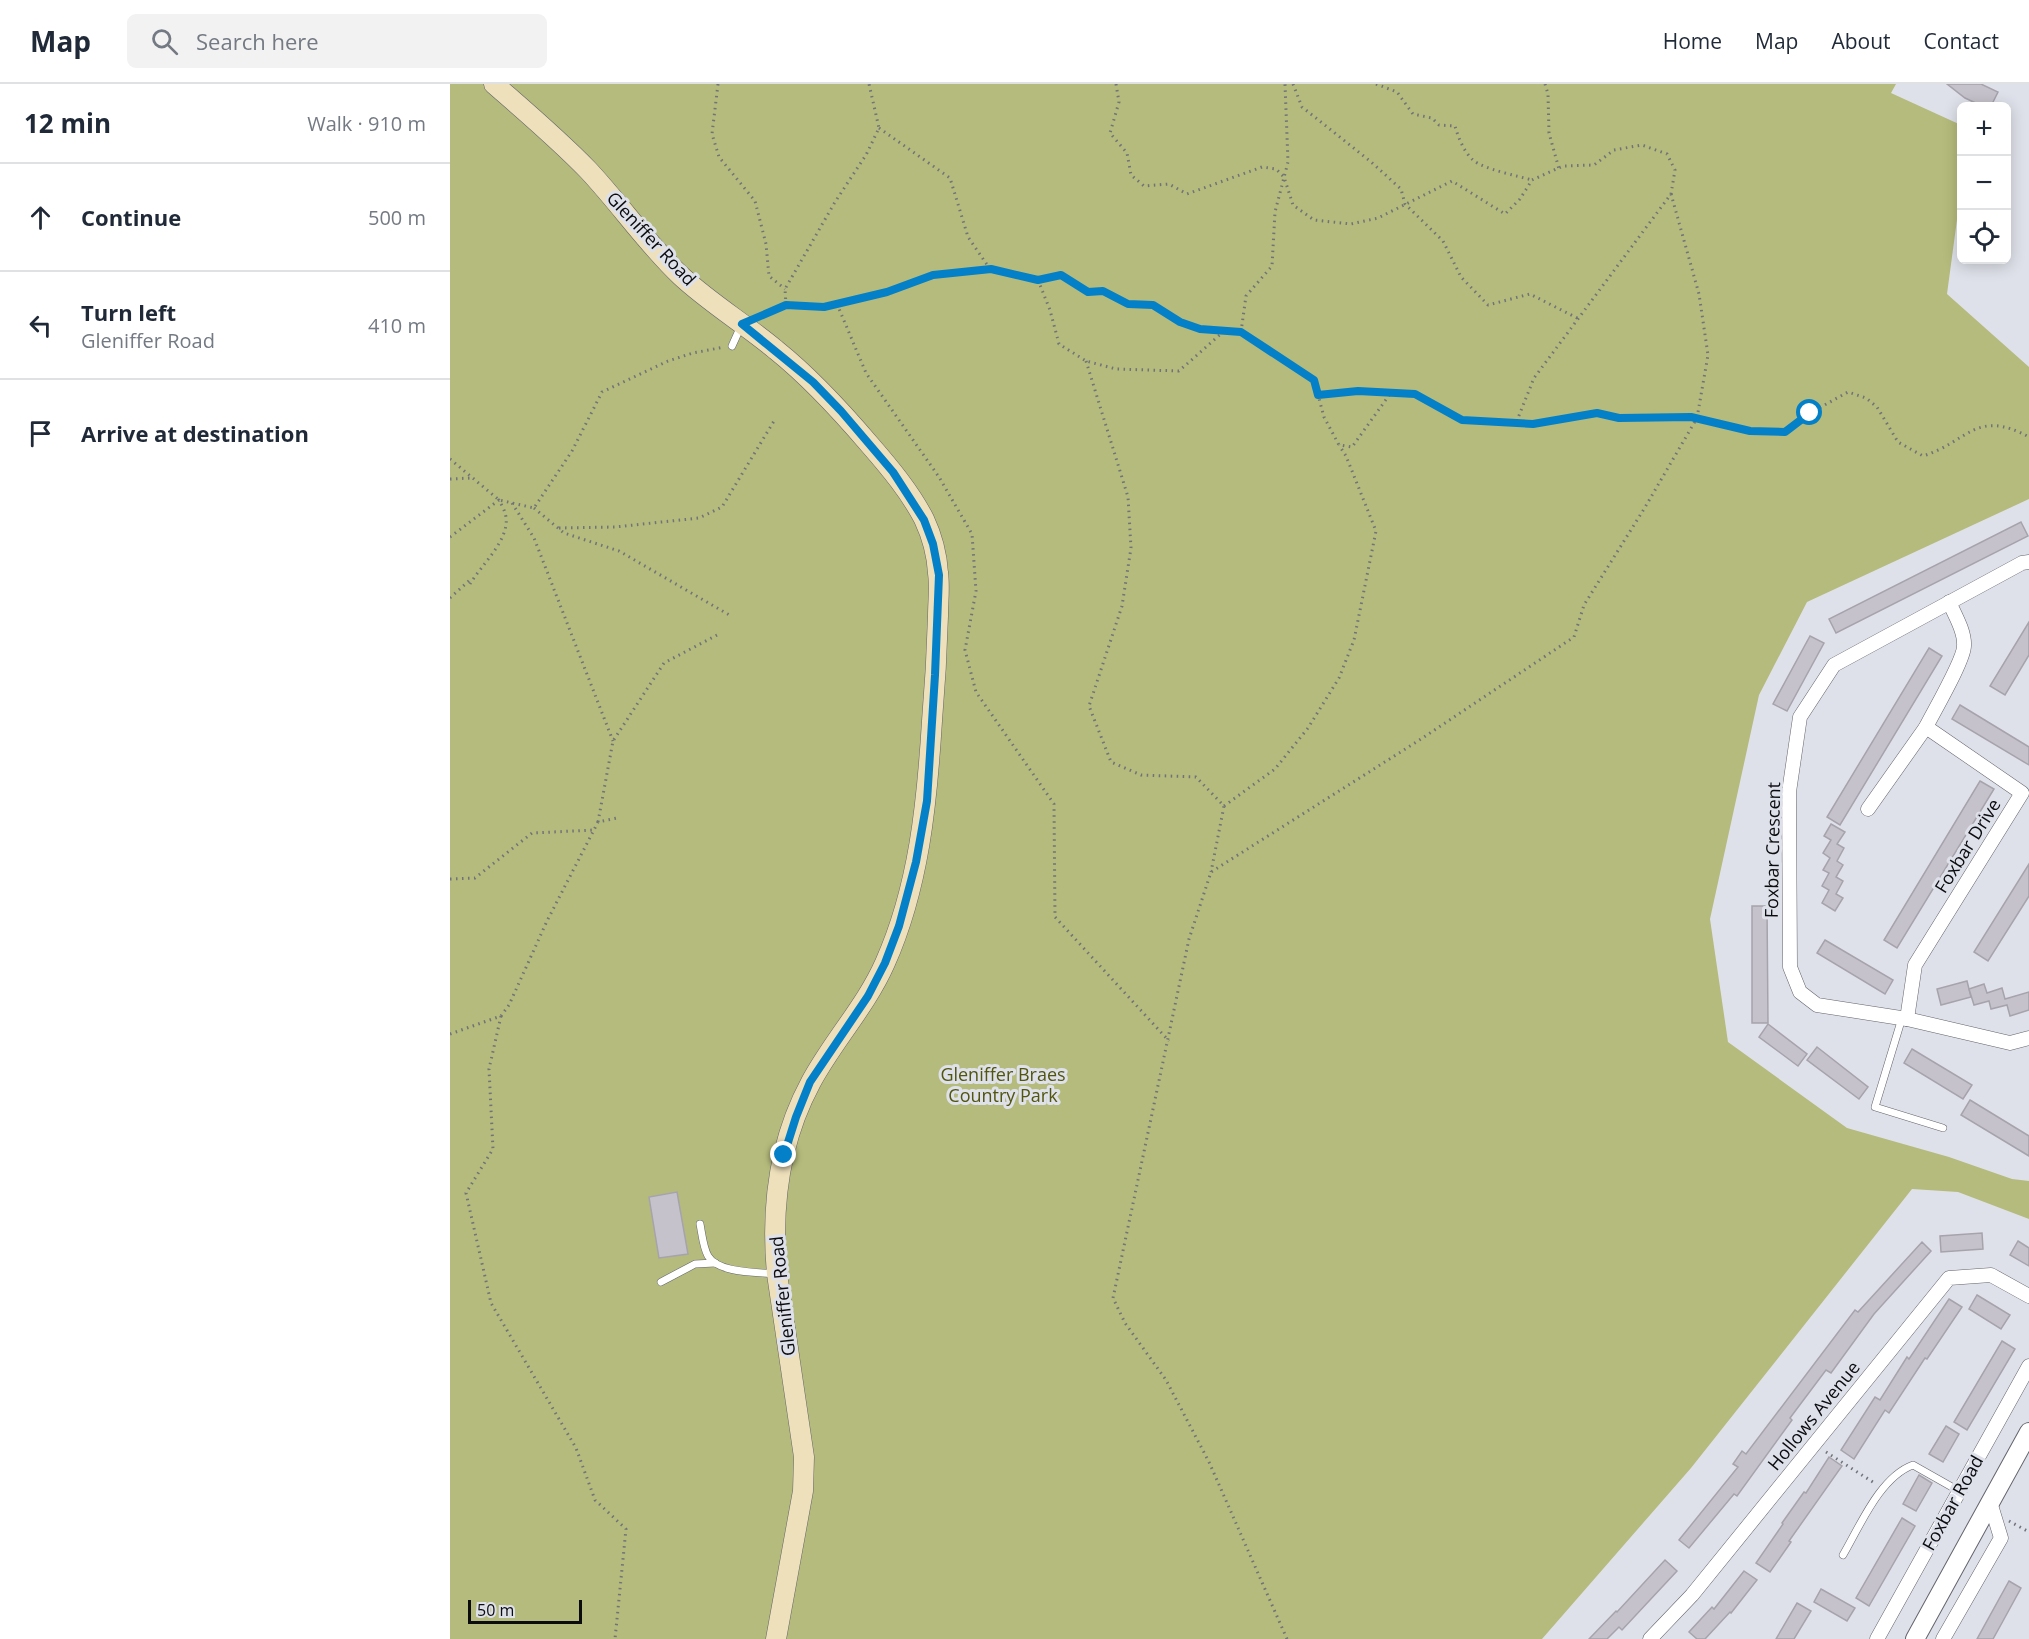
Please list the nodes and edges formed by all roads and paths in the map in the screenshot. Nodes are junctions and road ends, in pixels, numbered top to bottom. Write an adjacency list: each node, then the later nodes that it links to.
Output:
1 (494, 84): 21 (main road, Gleniffer Road)
2 (718, 84): 17 (path)
3 (869, 84): 9 (path)
4 (1116, 84): 11 (path)
5 (1285, 84): 11 (path)
6 (1293, 84): 14 (path)
7 (1376, 84): 12 (path)
8 (1545, 84): 10 (path)
9 (879, 128): 15 (path); 17 (path)
10 (1559, 169): 12 (path); 13 (path)
11 (1284, 177): 14 (path); 23 (path)
12 (1532, 180): 14 (path)
13 (1671, 194): 20 (path); 28 (path)
14 (1405, 204): 20 (path)
15 (991, 269): 16 (path); 18 (path)
16 (1038, 280): 22 (path); 25 (path)
17 (785, 289): 19 (path)
18 (837, 304): 19 (path); 62 (path)
19 (786, 305): 21 (path)
20 (1579, 319): 30 (path)
21 (742, 324): 24 (lane); 66 (main road, Gleniffer Road)
22 (1224, 331): 23 (path); 25 (path)
23 (1241, 332): 27 (path)
24 (732, 346): 38 (path)
25 (1086, 361): 51 (path)
26 (1390, 394): 27 (path); 30 (path); 32 (path)
27 (1318, 395): 32 (path)
28 (1696, 418): 30 (path); 31 (path); 56 (path)
29 (774, 422): 39 (path)
30 (1516, 423)
31 (2029, 437)
32 (1339, 445): 51 (path)
33 (450, 459): 34 (path)
34 (471, 478): 35 (path); 36 (path)
35 (450, 479)
36 (499, 500): 37 (path); 40 (path); 42 (path)
37 (512, 503): 38 (path); 49 (path)
38 (534, 507): 39 (path)
39 (559, 528): 46 (path)
40 (450, 537)
41 (2029, 562): 45 (street, Foxbar Crescent)
42 (474, 577): 43 (path); 44 (path)
43 (470, 584)
44 (450, 598)
45 (1949, 602): 48 (street); 59 (street, Foxbar Crescent)
46 (731, 616)
47 (719, 634): 49 (path)
48 (1926, 727): 50 (street, Foxbar Drive); 52 (street)
49 (613, 741): 54 (path)
50 (2026, 794): 59 (street, Foxbar Drive)
51 (1224, 806): 56 (path)
52 (1868, 808)
53 (617, 818): 54 (path)
54 (598, 822): 55 (path)
55 (594, 830): 57 (path); 58 (path)
56 (1210, 872): 62 (path)
57 (450, 879)
58 (501, 1016): 60 (path); 76 (path)
59 (1904, 1018): 61 (street, Foxbar Crescent); 63 (lane)
60 (450, 1034)
61 (2029, 1038)
62 (1169, 1041): 78 (path)
63 (1943, 1128)
64 (700, 1224): 65 (lane)
65 (715, 1263): 66 (lane); 67 (lane)
66 (777, 1274): 77 (main road, Gleniffer Road)
67 (661, 1282)
68 (2029, 1296): 71 (street, Hollows Avenue)
69 (2029, 1366): 73 (street, Foxbar Road)
70 (2029, 1432): 74 (street, Foxbar Road)
71 (1814, 1444): 72 (path); 79 (street, Hollows Avenue)
72 (1882, 1488): 73 (lane); 75 (lane)
73 (1959, 1491): 80 (street, Foxbar Road)
74 (1990, 1502): 81 (street, Foxbar Road); 82 (street, Foxbar Road)
75 (1843, 1555)
76 (615, 1639)
77 (777, 1639)
78 (1287, 1639)
79 (1650, 1639)
80 (1877, 1639)
81 (1915, 1639)
82 (1943, 1639)

